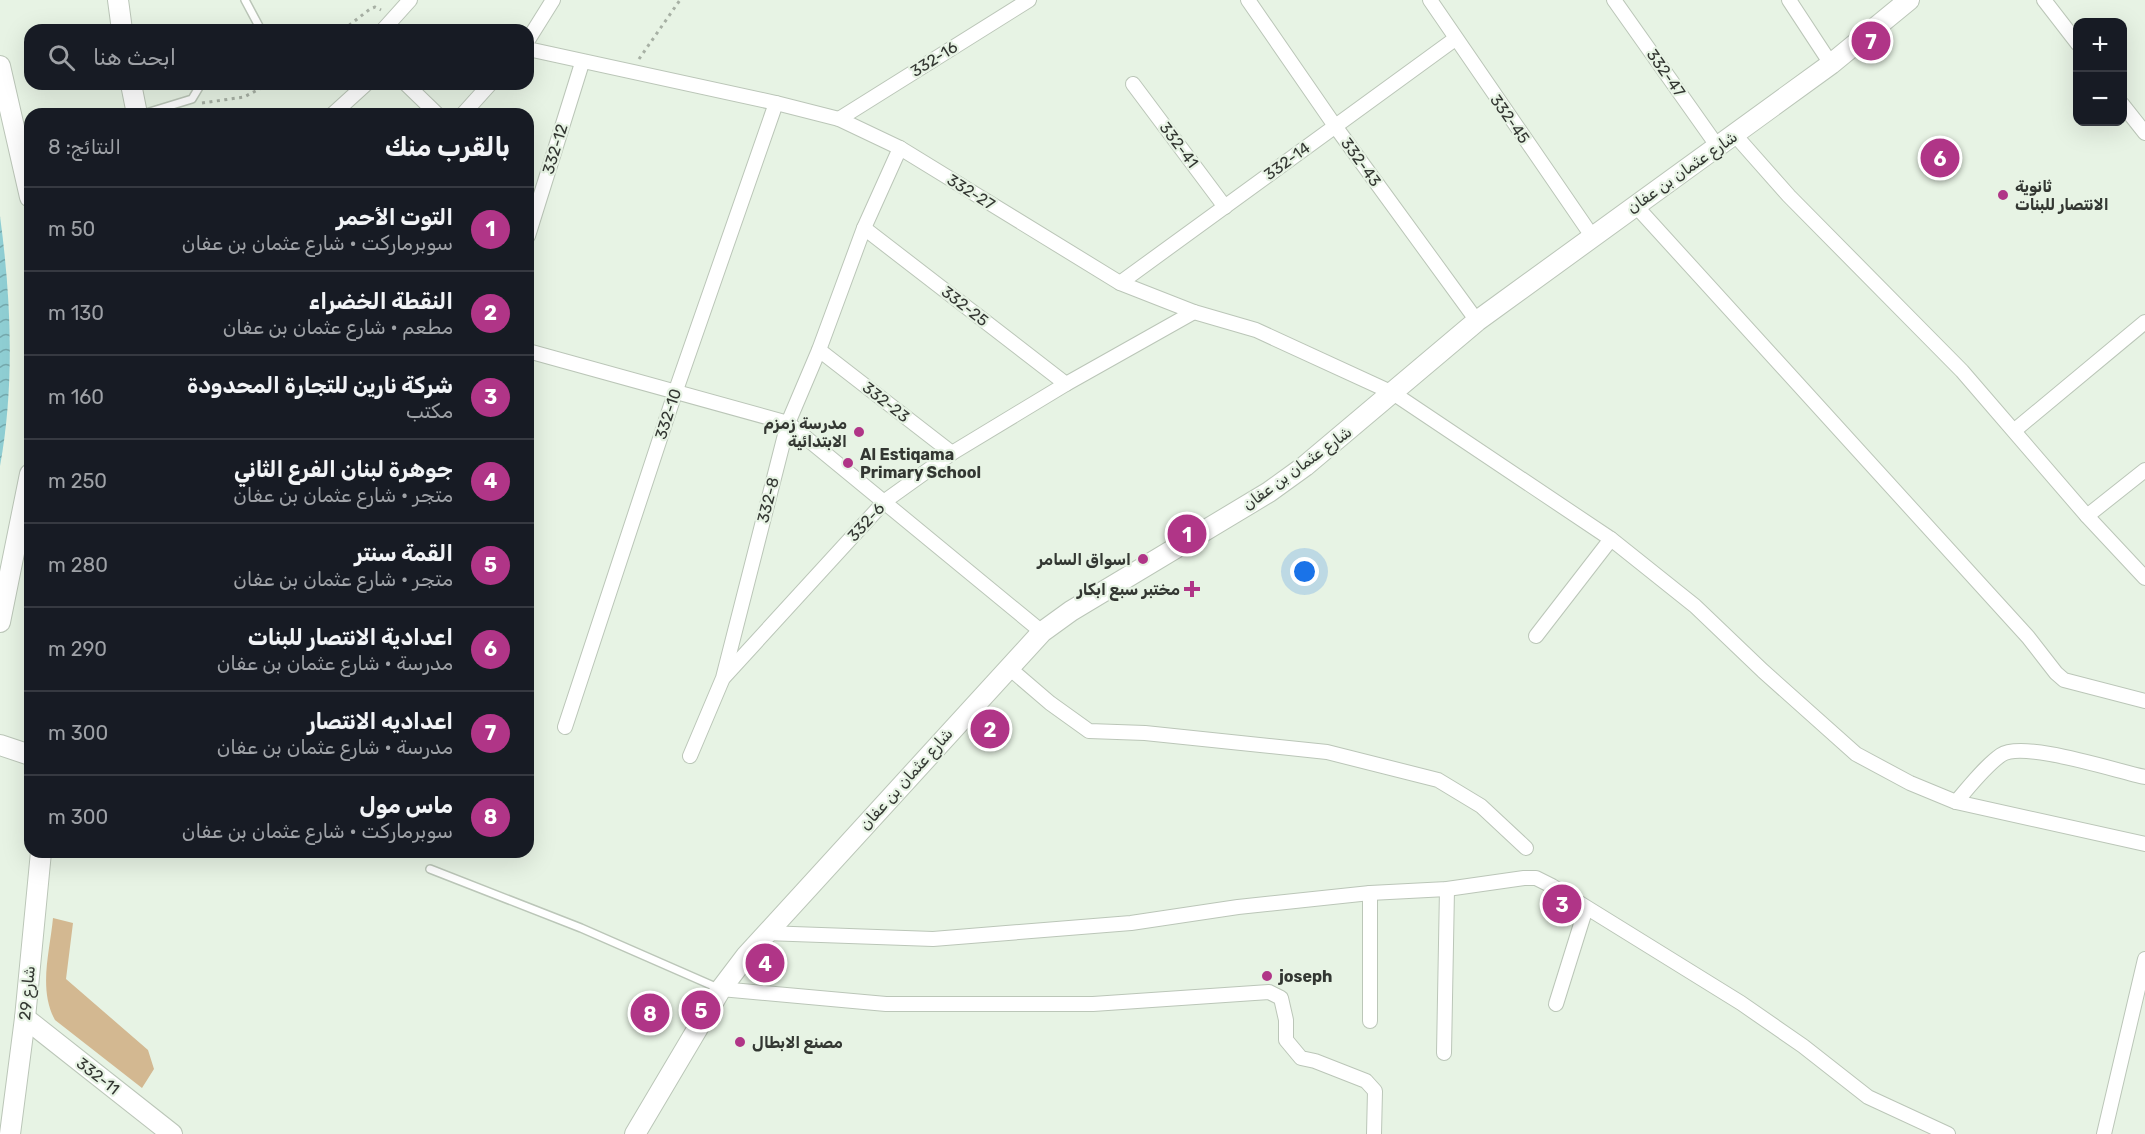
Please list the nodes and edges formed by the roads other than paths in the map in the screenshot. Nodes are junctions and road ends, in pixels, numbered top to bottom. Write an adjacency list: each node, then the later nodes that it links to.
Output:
1 (118, 0): 12 (street)
2 (245, 0): 13 (lane)
3 (410, 0): 14 (street)
4 (553, 0): 15 (street)
5 (1029, 0): 35 (street, 332-16)
6 (1248, 0): 36 (street, 332-43)
7 (1430, 0): 17 (street, 332-45)
8 (1614, 0): 39 (street, 332-47)
9 (1789, 0): 20 (street)
10 (1910, 0): 20 (street, شارع عثمان بن عفان)
11 (2044, 0): 16 (street)
12 (121, 24)
13 (258, 24)
14 (388, 24)
15 (534, 30)
16 (2073, 38)
17 (1455, 39): 36 (street, 332-14); 46 (street, 332-45)
18 (534, 51): 19 (street, 332-27)
19 (582, 63): 28 (street, 332-27); 44 (street, 332-12)
20 (1831, 64): 38 (street, شارع عثمان بن عفان)
21 (0, 66): 41 (street)
22 (1133, 84): 43 (street, 332-41)
23 (132, 90): 29 (street)
24 (197, 90): 30 (lane)
25 (359, 90): 31 (street)
26 (412, 90): 32 (street)
27 (485, 90): 33 (street)
28 (776, 103): 35 (street, 332-27); 54 (street, 332-10)
29 (136, 108)
30 (163, 108)
31 (340, 108)
32 (431, 108)
33 (468, 108)
34 (2127, 110): 37 (street)
35 (838, 119): 40 (street, 332-27)
36 (1335, 126): 43 (street, 332-14); 49 (street, 332-43)
37 (2145, 133)
38 (1735, 135): 39 (street, شارع عثمان بن عفان); 57 (street)
39 (1718, 147): 42 (street, شارع عثمان بن عفان)
40 (900, 148): 45 (street, 332-8); 47 (street, 332-27)
41 (24, 171)
42 (1635, 206): 46 (street, شارع عثمان بن عفان); 70 (street)
43 (1225, 207): 47 (street, 332-14)
44 (534, 217)
45 (864, 228): 51 (street, 332-8); 53 (street, 332-25)
46 (1592, 236): 49 (street, شارع عثمان بن عفان)
47 (1120, 283): 48 (street, 332-27)
48 (1194, 312): 53 (street, 332-6); 55 (street, 332-27)
49 (1477, 321): 55 (street, شارع عثمان بن عفان)
50 (2145, 322): 57 (street)
51 (819, 350): 56 (street, 332-8); 58 (street, 332-23)
52 (534, 353): 54 (street)
53 (1066, 384): 58 (street, 332-6)
54 (675, 393): 56 (street); 71 (street, 332-10)
55 (1393, 393): 63 (street, 332-27); 66 (street, شارع عثمان بن عفان)
56 (788, 423): 60 (street); 69 (street, 332-8)
57 (2015, 430): 62 (street)
58 (952, 453): 60 (street, 332-6)
59 (2145, 470): 62 (street)
60 (885, 501): 66 (street); 69 (street, 332-6)
61 (24, 504): 65 (street)
62 (2086, 516): 64 (street)
63 (1611, 539): 67 (street); 76 (street, 332-27)
64 (2145, 578)
65 (0, 622)
66 (1042, 632): 68 (street, شارع عثمان بن عفان)
67 (1536, 636)
68 (1008, 667): 78 (street); 84 (street, شارع عثمان بن عفان)
69 (723, 678): 74 (street, 332-8)
70 (2145, 701)
71 (565, 727)
72 (0, 745): 73 (street)
73 (24, 752)
74 (690, 756)
75 (2144, 773): 76 (street)
76 (1956, 802): 77 (street, 332-27)
77 (2145, 844)
78 (1526, 848)
79 (40, 858): 88 (street, شارع 29)
80 (430, 869): 86 (lane)
81 (1447, 889): 82 (street); 83 (street); 90 (street)
82 (1370, 893): 84 (street); 89 (street)
83 (1586, 908): 87 (street); 95 (street)
84 (765, 933): 86 (street, شارع عثمان بن عفان)
85 (2145, 959): 96 (street)
86 (721, 990): 93 (street, شارع عثمان بن عفان); 94 (street)
87 (1556, 1004)
88 (25, 1018): 91 (street, شارع 29); 92 (street, 332-11)
89 (1370, 1021)
90 (1444, 1053)
91 (10, 1134)
92 (172, 1134)
93 (635, 1134)
94 (1374, 1134)
95 (1948, 1134)
96 (2104, 1134)

